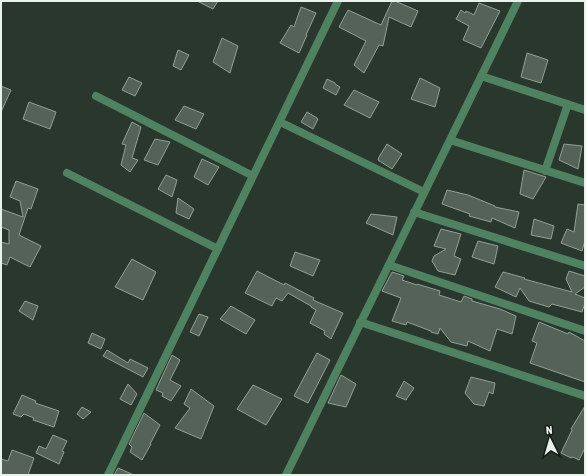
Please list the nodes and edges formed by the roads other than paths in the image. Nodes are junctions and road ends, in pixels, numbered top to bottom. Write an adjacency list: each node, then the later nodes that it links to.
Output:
1 (338, 1): 7 (street)
2 (518, 1): 3 (street)
3 (481, 76): 5 (street); 8 (street)
4 (96, 96): 11 (street)
5 (568, 104): 6 (street); 9 (street)
6 (585, 110)
7 (280, 122): 11 (street); 13 (street)
8 (450, 140): 9 (street); 13 (street)
9 (545, 171): 12 (street)
10 (67, 173): 15 (street)
11 (253, 176): 15 (street)
12 (585, 183)
13 (424, 192): 14 (street)
14 (414, 212): 16 (street); 17 (street)
15 (218, 249): 21 (street)
16 (389, 265): 18 (street); 19 (street)
17 (585, 266)
18 (360, 322): 20 (street); 22 (street)
19 (585, 331)
20 (585, 396)
21 (108, 475)
22 (286, 475)

